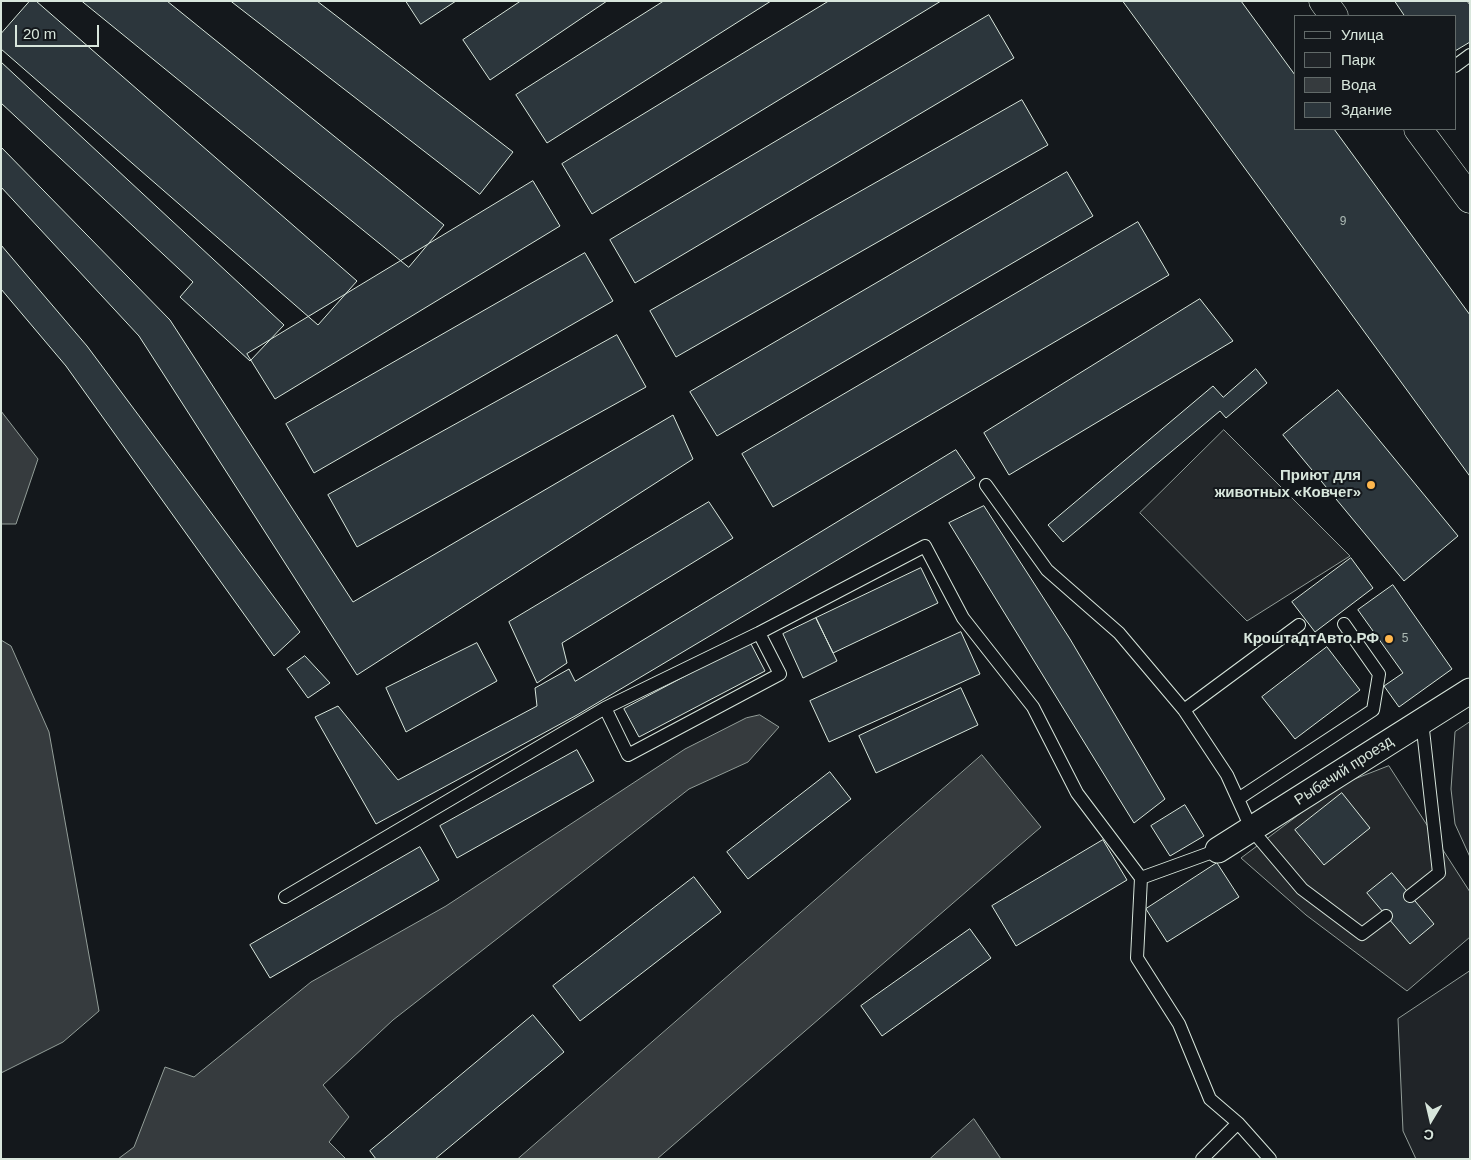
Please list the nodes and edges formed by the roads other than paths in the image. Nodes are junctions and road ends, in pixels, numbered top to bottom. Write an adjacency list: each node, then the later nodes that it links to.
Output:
1 (1323, 1): 2 (street)
2 (1333, 15)
3 (1470, 55): 4 (lane)
4 (1456, 65)
5 (1419, 130): 6 (street)
6 (1470, 199)
7 (986, 485): 13 (lane)
8 (1344, 624): 15 (lane)
9 (1298, 625): 13 (lane)
10 (759, 633): 12 (lane); 12 (lane); 18 (lane)
11 (1470, 691): 14 (street, Рыбачий проезд)
12 (605, 708): 20 (lane)
13 (1184, 710): 15 (lane)
14 (1422, 721): 16 (street, Рыбачий проезд); 19 (lane)
15 (1238, 799): 16 (lane)
16 (1252, 830): 17 (street, Рыбачий проезд); 21 (lane)
17 (1218, 850): 18 (lane)
18 (1141, 878): 22 (lane)
19 (1410, 896)
20 (285, 897)
21 (1386, 916)
22 (1238, 1123): 23 (lane); 24 (lane)
23 (1202, 1159)
24 (1270, 1159)

